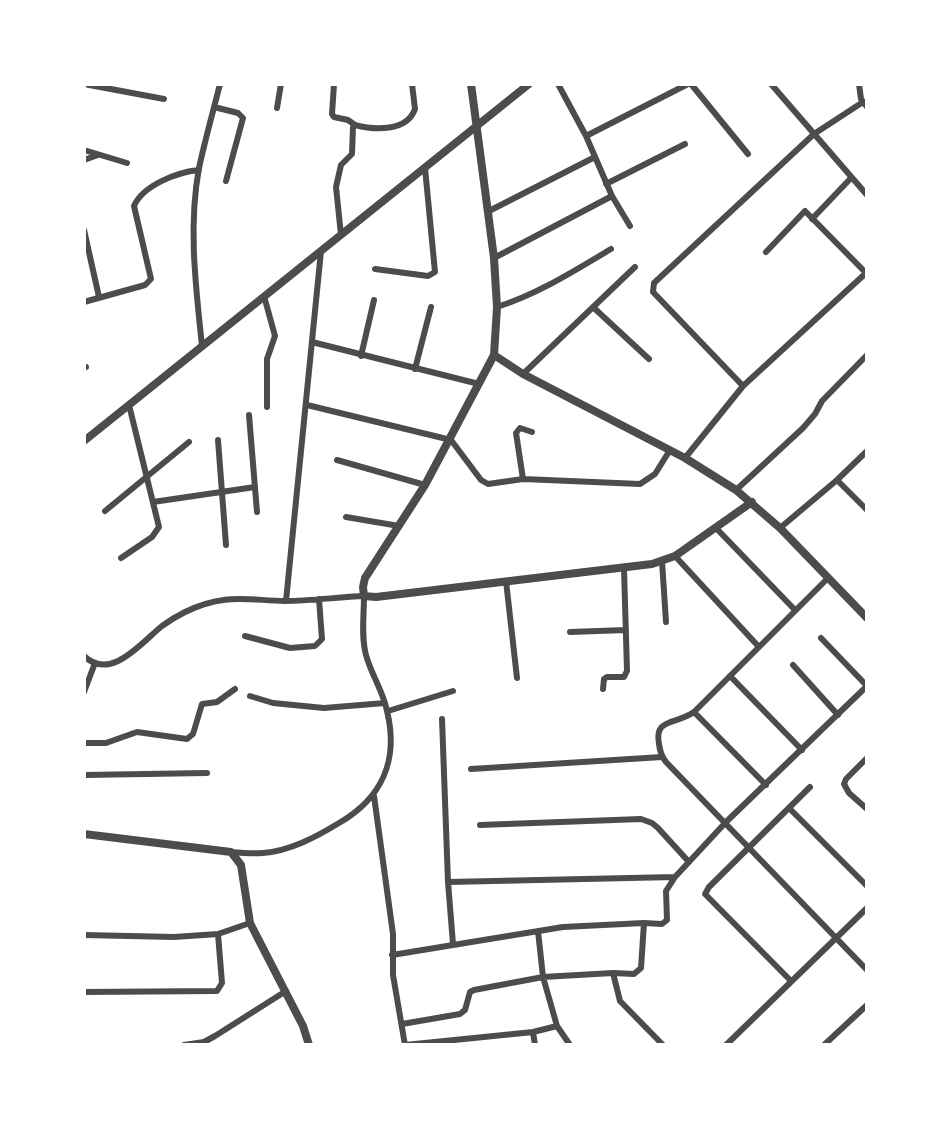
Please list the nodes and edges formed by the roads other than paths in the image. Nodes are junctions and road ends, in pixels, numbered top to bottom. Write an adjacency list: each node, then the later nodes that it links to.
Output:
1 (84, 84): 12 (street)
2 (220, 84): 14 (street)
3 (280, 84): 15 (street)
4 (334, 84): 16 (street)
5 (412, 84): 16 (street)
6 (471, 84): 17 (street)
7 (529, 84): 17 (street)
8 (558, 84): 19 (street)
9 (689, 84): 19 (street); 22 (street)
10 (771, 84): 18 (street)
11 (861, 85): 13 (street)
12 (164, 99)
13 (865, 104): 18 (street)
14 (214, 107): 28 (street); 30 (street)
15 (277, 108)
16 (355, 125): 38 (street)
17 (477, 127): 27 (street); 34 (street)
18 (814, 134): 29 (street); 62 (street)
19 (586, 136): 24 (street)
20 (685, 144): 31 (street)
21 (84, 150): 23 (street)
22 (748, 154)
23 (99, 155): 25 (street); 26 (street)
24 (595, 157): 31 (street); 34 (street)
25 (84, 160)
26 (127, 163)
27 (425, 168): 38 (street); 44 (street)
28 (199, 170): 47 (street); 54 (street)
29 (851, 178): 32 (street); 35 (street)
30 (226, 181)
31 (606, 184): 33 (street)
32 (867, 195)
33 (612, 196): 36 (street); 42 (street)
34 (489, 211): 42 (street)
35 (812, 219): 41 (street); 45 (street)
36 (630, 226)
37 (84, 230): 47 (street)
38 (341, 235): 40 (street)
39 (611, 249): 51 (street)
40 (321, 250): 46 (street); 53 (street)
41 (766, 252)
42 (494, 258): 51 (street)
43 (635, 267): 52 (street)
44 (375, 269)
45 (866, 274): 62 (street)
46 (264, 296): 54 (street); 65 (street)
47 (99, 297): 49 (street)
48 (374, 300): 57 (street)
49 (84, 302)
50 (431, 307): 59 (street)
51 (497, 307): 55 (street)
52 (594, 308): 58 (street); 60 (street)
53 (312, 342): 57 (street); 64 (street)
54 (202, 346): 63 (street)
55 (494, 355): 60 (street); 61 (street)
56 (867, 355): 81 (street)
57 (361, 356): 59 (street)
58 (650, 359)
59 (415, 369): 61 (street)
60 (523, 374): 72 (street)
61 (479, 384): 69 (street)
62 (742, 386): 74 (street)
63 (129, 405): 70 (street); 76 (street)
64 (307, 405): 69 (street); 101 (street)
65 (267, 407)
66 (249, 415): 80 (street)
67 (532, 432): 77 (street)
68 (218, 440): 82 (street)
69 (451, 440): 77 (street); 79 (street)
70 (84, 441)
71 (189, 442): 76 (street)
72 (670, 450): 74 (street); 77 (street)
73 (867, 451): 78 (street)
74 (685, 458): 81 (street)
75 (337, 460): 79 (street)
76 (147, 478): 84 (street); 86 (street)
77 (523, 479)
78 (837, 480): 85 (street); 91 (street)
79 (425, 485): 89 (street)
80 (255, 487): 82 (street); 87 (street)
81 (736, 489): 83 (street)
82 (222, 492): 84 (street); 92 (street)
83 (752, 501): 90 (street); 91 (street)
84 (153, 502): 94 (street)
85 (867, 510)
86 (105, 511)
87 (257, 512)
88 (346, 517): 89 (street)
89 (399, 526): 99 (street)
90 (716, 528): 93 (street); 102 (street)
91 (780, 528): 97 (street)
92 (226, 544)
93 (675, 556): 95 (street); 109 (street)
94 (121, 558)
95 (662, 561): 96 (street); 104 (street)
96 (624, 568): 98 (street); 105 (street)
97 (828, 578): 102 (street); 103 (street)
98 (506, 581): 99 (street); 114 (street)
99 (364, 596): 100 (street); 120 (street)
100 (319, 599): 101 (street); 107 (street)
101 (286, 601): 111 (street)
102 (795, 610): 109 (street)
103 (867, 618)
104 (666, 622)
105 (626, 630): 106 (street); 116 (street)
106 (570, 632)
107 (245, 636)
108 (821, 638): 123 (street)
109 (759, 646): 113 (street)
110 (84, 656): 111 (street)
111 (95, 663): 118 (street)
112 (793, 665): 123 (street)
113 (730, 676): 122 (street); 126 (street)
114 (517, 678)
115 (235, 689): 125 (street)
116 (603, 689)
117 (453, 691): 121 (street)
118 (84, 692)
119 (250, 696): 120 (street)
120 (385, 703): 121 (street)
121 (388, 711): 134 (street)
122 (694, 712): 127 (street); 132 (street)
123 (838, 714): 126 (street)
124 (442, 718): 144 (street)
125 (84, 743)
126 (802, 750): 132 (street)
127 (662, 757): 129 (street); 137 (street)
128 (867, 758): 136 (street)
129 (471, 769)
130 (207, 772): 131 (street)
131 (84, 775)
132 (766, 785): 137 (street)
133 (810, 787): 135 (street)
134 (374, 796): 141 (street); 154 (street)
135 (789, 808): 140 (street); 145 (street)
136 (867, 809)
137 (726, 822): 140 (street); 142 (street)
138 (480, 825): 142 (street)
139 (84, 834): 141 (street)
140 (748, 847): 152 (street); 158 (street)
141 (231, 852): 147 (street)
142 (689, 862): 143 (street)
143 (675, 877): 144 (street); 148 (street)
144 (448, 882): 153 (street)
145 (867, 886)
146 (867, 908): 152 (street)
147 (250, 922): 150 (street); 159 (street)
148 (644, 923): 149 (street); 156 (street)
149 (538, 931): 153 (street); 157 (street)
150 (218, 934): 151 (street); 160 (street)
151 (84, 935)
152 (836, 938): 155 (street); 158 (street)
153 (453, 945): 154 (street)
154 (392, 955): 162 (street)
155 (867, 970)
156 (613, 973): 157 (street); 169 (street)
157 (543, 977): 162 (street); 163 (street)
158 (791, 981): 170 (street)
159 (286, 991): 165 (street); 166 (street)
160 (84, 992)
161 (867, 1005): 171 (street)
162 (402, 1024): 164 (street)
163 (557, 1026): 164 (street); 168 (street)
164 (532, 1032): 167 (street)
165 (184, 1045)
166 (309, 1045)
167 (535, 1045)
168 (570, 1045)
169 (663, 1045)
170 (726, 1045)
171 (824, 1045)

